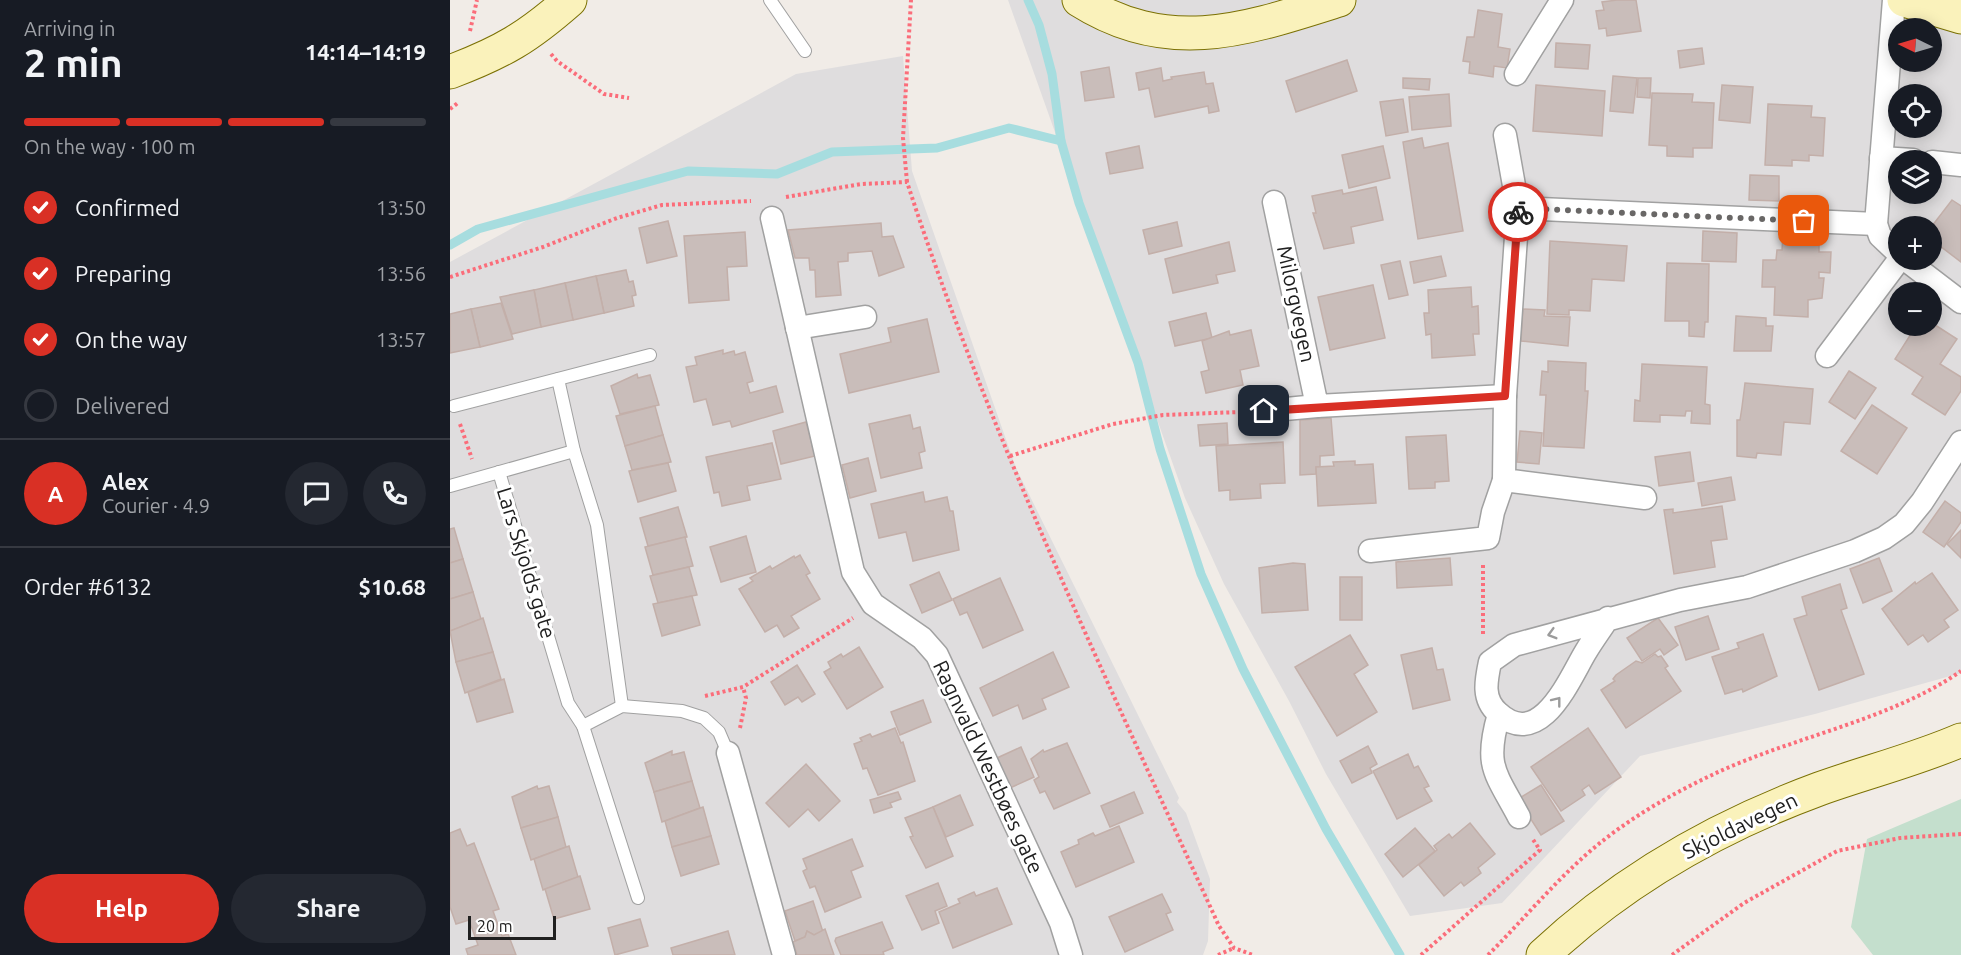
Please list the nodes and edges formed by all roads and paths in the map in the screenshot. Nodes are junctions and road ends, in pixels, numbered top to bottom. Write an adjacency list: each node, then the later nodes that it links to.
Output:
1 (570, 0): 10 (street)
2 (770, 0): 11 (lane)
3 (911, 0): 20 (path)
4 (1079, 0): 5 (street)
5 (1339, 0)
6 (1562, 0): 13 (street)
7 (1894, 0): 16 (street)
8 (1904, 0): 9 (street)
9 (1961, 17)
10 (534, 32): 12 (street); 14 (path)
11 (805, 51)
12 (450, 72)
13 (1516, 74)
14 (629, 98)
15 (1505, 135): 23 (street)
16 (1881, 158): 17 (street); 24 (street)
17 (1888, 158)
18 (1942, 163): 19 (street)
19 (1961, 165)
20 (908, 182): 22 (path); 41 (path)
21 (1274, 202): 37 (street, Milorgvegen)
22 (770, 205): 28 (path); 31 (street, Ragnvald Westbøes gate)
23 (1518, 208): 24 (street); 35 (street)
24 (1875, 224): 25 (street)
25 (1888, 244)
26 (1892, 270): 33 (street)
27 (1918, 270): 29 (street)
28 (450, 278)
29 (1961, 302)
30 (865, 317): 31 (street)
31 (797, 328): 49 (street, Ragnvald Westbøes gate)
32 (650, 355): 34 (lane)
33 (1827, 356)
34 (558, 379): 36 (lane); 40 (lane)
35 (1505, 396): 37 (street); 44 (street)
36 (454, 406): 43 (path)
37 (1317, 406): 38 (street)
38 (1264, 411): 41 (path)
39 (1961, 442): 50 (street)
40 (574, 451): 42 (lane, Lars Skjolds gate); 53 (lane)
41 (1010, 456): 61 (path)
42 (499, 472): 43 (lane); 55 (lane, Lars Skjolds gate)
43 (477, 477): 45 (lane)
44 (1504, 480): 46 (street); 47 (street)
45 (450, 486)
46 (1646, 498)
47 (1488, 538): 48 (street); 51 (path)
48 (1370, 551)
49 (873, 604): 57 (path); 63 (street, Ragnvald Westbøes gate)
50 (1608, 618): 51 (street, one-way to 51); 54 (street, one-way to 50)
51 (1490, 662): 54 (street)
52 (1961, 671): 67 (path)
53 (622, 706): 55 (lane); 57 (lane)
54 (1499, 714): 58 (street)
55 (584, 726): 60 (lane, Lars Skjolds gate)
56 (1961, 740): 68 (street, Skjoldavegen)
57 (728, 753): 62 (street)
58 (1519, 817): 66 (path)
59 (1961, 834): 69 (path)
60 (638, 898)
61 (1234, 948): 64 (path); 65 (path)
62 (784, 955)
63 (1071, 955)
64 (1218, 955)
65 (1253, 955)
66 (1421, 955)
67 (1488, 955)
68 (1543, 955)
69 (1672, 955)

